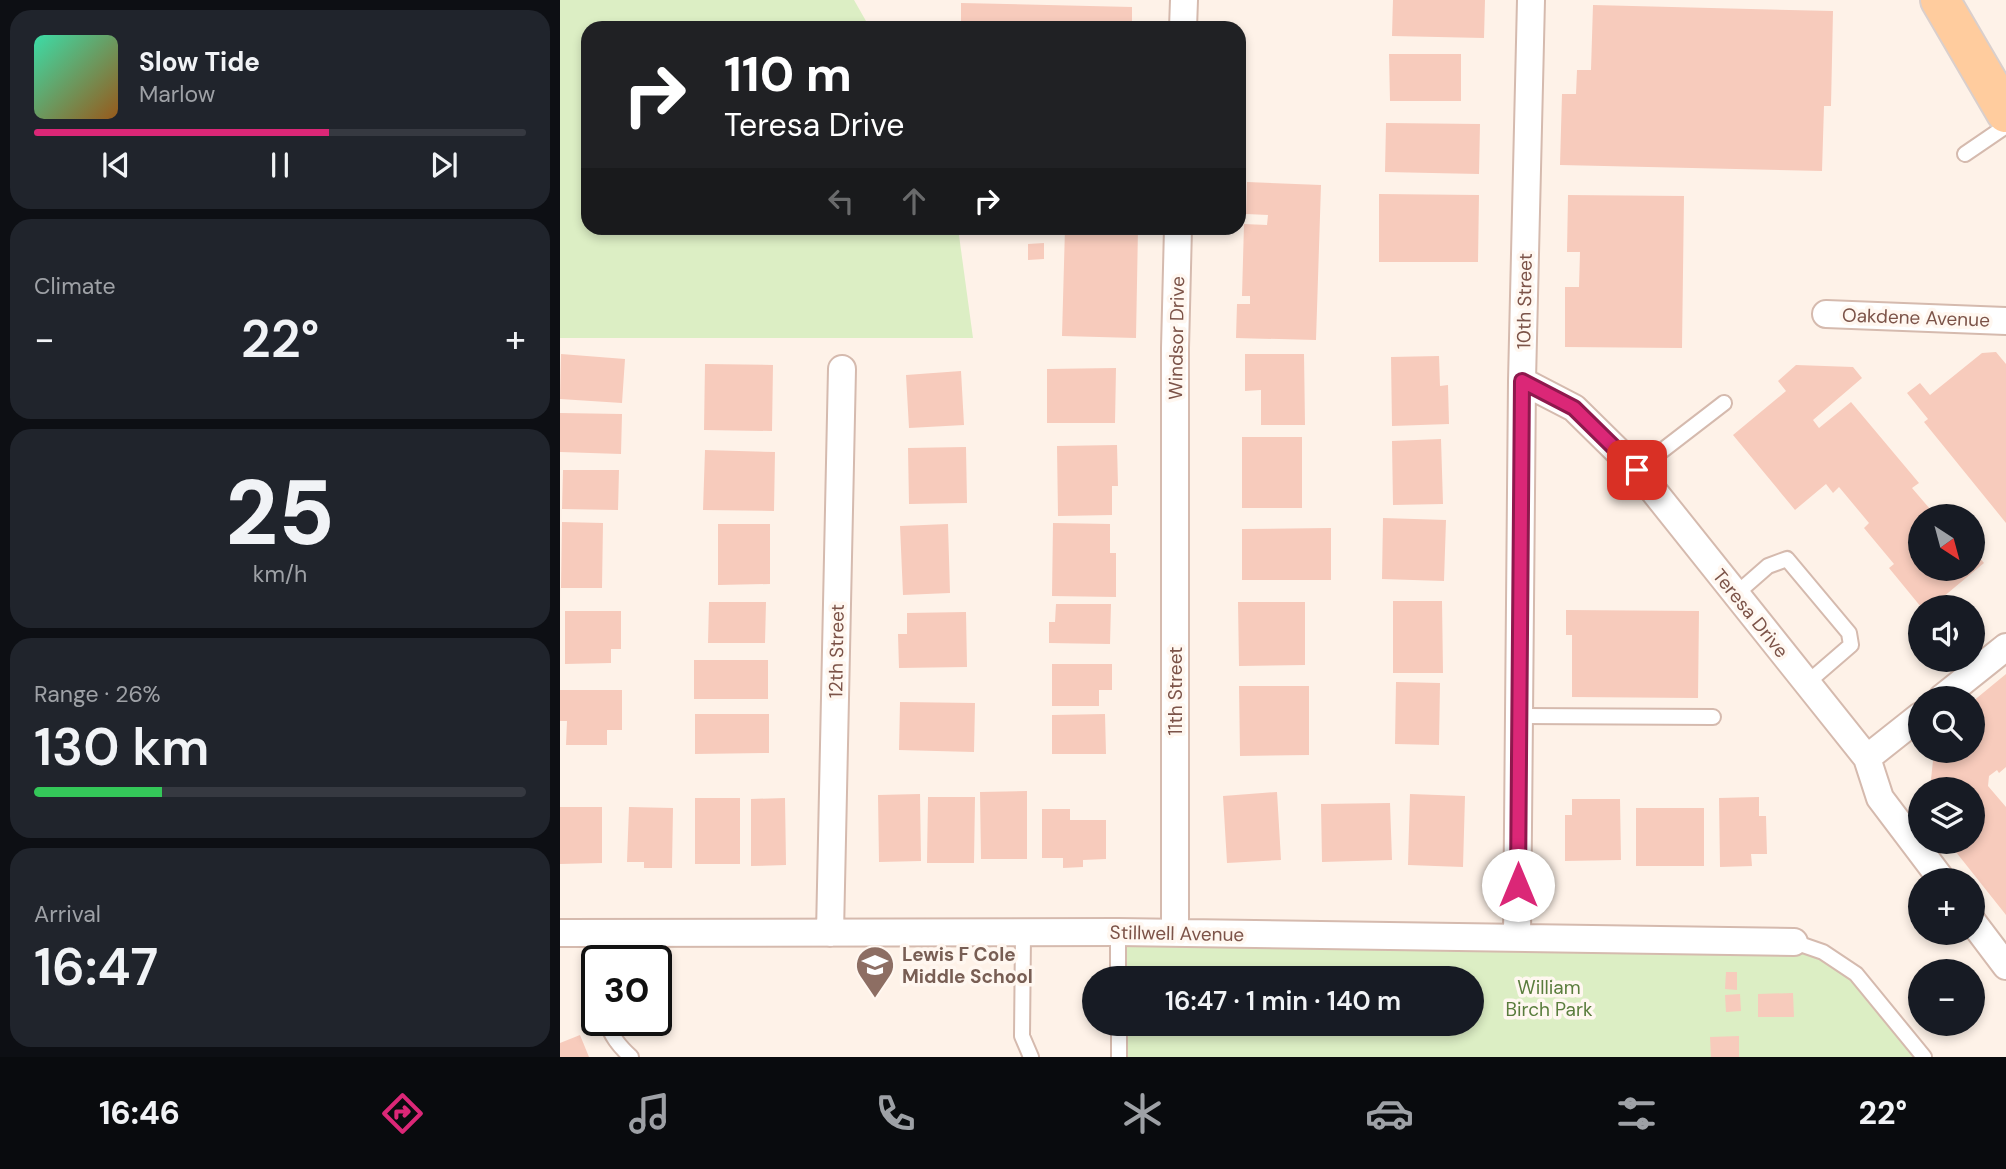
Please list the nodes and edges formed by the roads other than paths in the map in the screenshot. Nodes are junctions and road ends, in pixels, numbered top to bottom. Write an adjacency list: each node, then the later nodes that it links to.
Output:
1 (1184, 0): 4 (street)
2 (1531, 0): 12 (street, 10th Street)
3 (1940, 0): 5 (main road)
4 (1183, 21)
5 (2006, 113)
6 (2006, 126): 7 (lane)
7 (1965, 154)
8 (1178, 235): 14 (street, Windsor Drive)
9 (1826, 313): 10 (street, Oakdene Avenue)
10 (2006, 321)
11 (842, 369): 28 (street, 12th Street)
12 (1522, 381): 15 (street, Teresa Drive); 20 (street, 10th Street)
13 (1724, 403): 15 (lane)
14 (1175, 448): 29 (street, 11th Street)
15 (1637, 470): 16 (street, Teresa Drive)
16 (1735, 594): 18 (street, Teresa Drive); 18 (lane)
17 (2006, 647): 19 (street)
18 (1807, 683): 23 (street, Teresa Drive)
19 (1957, 686)
20 (1519, 716): 21 (lane); 31 (street, 10th Street)
21 (1713, 717)
22 (1908, 726): 23 (street)
23 (1867, 758): 24 (street, Teresa Drive)
24 (1933, 868)
25 (1118, 932): 29 (street, Stillwell Avenue); 30 (street, Stillwell Avenue); 35 (lane)
26 (560, 933): 27 (street, Stillwell Avenue)
27 (605, 933): 28 (street, Stillwell Avenue); 34 (lane)
28 (830, 933): 30 (street, Stillwell Avenue)
29 (1175, 933): 31 (street, Stillwell Avenue)
30 (1023, 934): 40 (lane)
31 (1517, 938): 33 (street, Stillwell Avenue)
32 (1985, 938): 36 (street)
33 (1794, 942): 42 (lane)
34 (605, 945)
35 (1118, 966)
36 (2006, 966)
37 (612, 1036): 39 (lane)
38 (1119, 1036): 41 (lane)
39 (631, 1057)
40 (1031, 1057)
41 (1119, 1057)
42 (1924, 1057)

